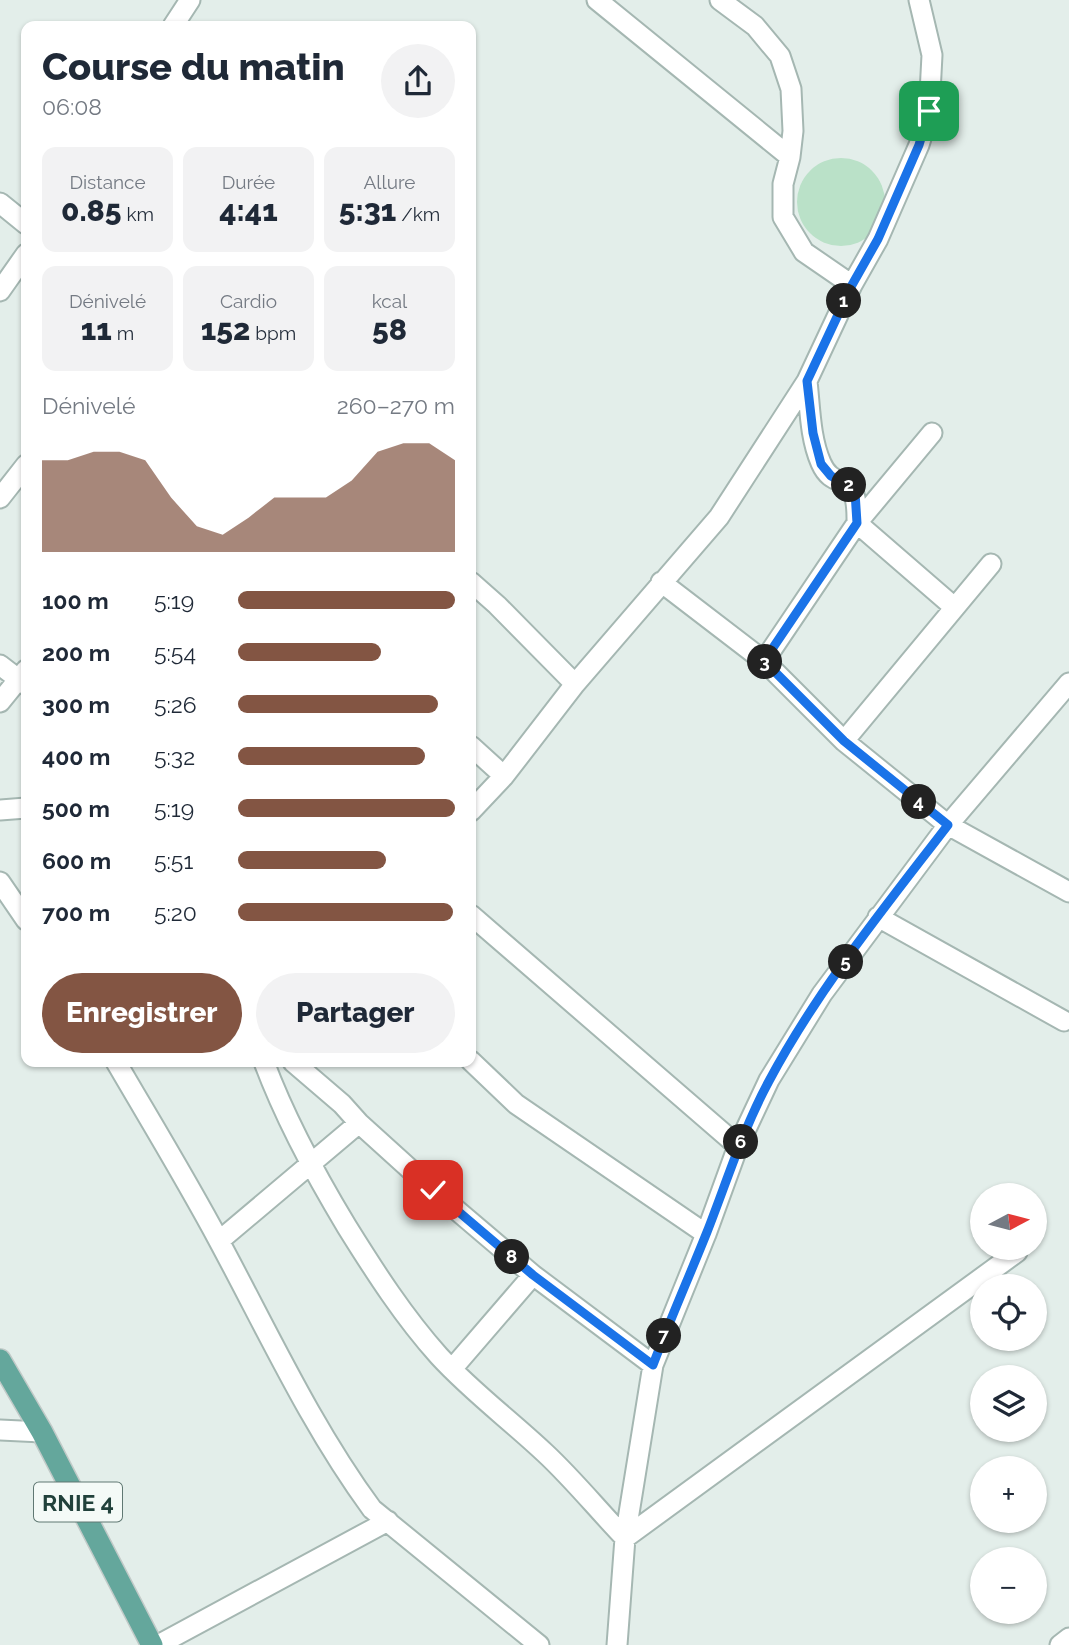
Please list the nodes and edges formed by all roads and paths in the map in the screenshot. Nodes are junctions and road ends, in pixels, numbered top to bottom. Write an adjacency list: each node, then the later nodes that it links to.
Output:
1 (190, 0): 5 (street)
2 (597, 0): 6 (street)
3 (720, 0): 6 (street)
4 (919, 0): 10 (street)
5 (176, 21)
6 (790, 157): 10 (street)
7 (0, 203): 8 (street)
8 (21, 220)
9 (21, 261): 11 (street)
10 (852, 285): 12 (street)
11 (0, 291)
12 (807, 381): 16 (street); 18 (street)
13 (932, 433): 16 (street)
14 (21, 471): 15 (street)
15 (0, 498)
16 (857, 523): 20 (street); 21 (street)
17 (991, 564): 20 (street)
18 (661, 582): 21 (street); 26 (street)
19 (476, 586): 26 (street)
20 (954, 607): 28 (street)
21 (764, 661): 28 (street)
22 (0, 666): 23 (street)
23 (21, 676)
24 (21, 681): 27 (street)
25 (1069, 683): 34 (street)
26 (575, 684): 30 (street)
27 (0, 702)
28 (844, 741): 34 (street)
29 (476, 751): 30 (street)
30 (504, 776): 31 (street)
31 (476, 806)
32 (21, 808): 33 (street)
33 (0, 810)
34 (948, 825): 36 (street); 38 (street)
35 (0, 882): 37 (street)
36 (1069, 892)
37 (21, 913)
38 (878, 917): 40 (street); 46 (street)
39 (476, 919): 46 (street)
40 (1064, 1021)
41 (476, 1066): 48 (street)
42 (119, 1067): 49 (street)
43 (266, 1067): 47 (street)
44 (299, 1067): 45 (street)
45 (359, 1123): 47 (street); 51 (street)
46 (738, 1146): 48 (street)
47 (310, 1166): 49 (street); 54 (street)
48 (706, 1234): 53 (street)
49 (219, 1241): 57 (street)
50 (1006, 1260): 58 (street)
51 (533, 1275): 53 (street); 54 (street)
52 (0, 1360): 56 (main road, RNIE 4)
53 (653, 1365): 58 (street)
54 (452, 1369): 58 (street)
55 (0, 1430): 56 (street)
56 (41, 1432): 60 (main road, RNIE 4)
57 (388, 1521): 61 (street); 62 (street)
58 (625, 1538): 63 (street)
59 (1069, 1639): 64 (street)
60 (152, 1645)
61 (158, 1645)
62 (539, 1645)
63 (617, 1645)
64 (1060, 1645)

